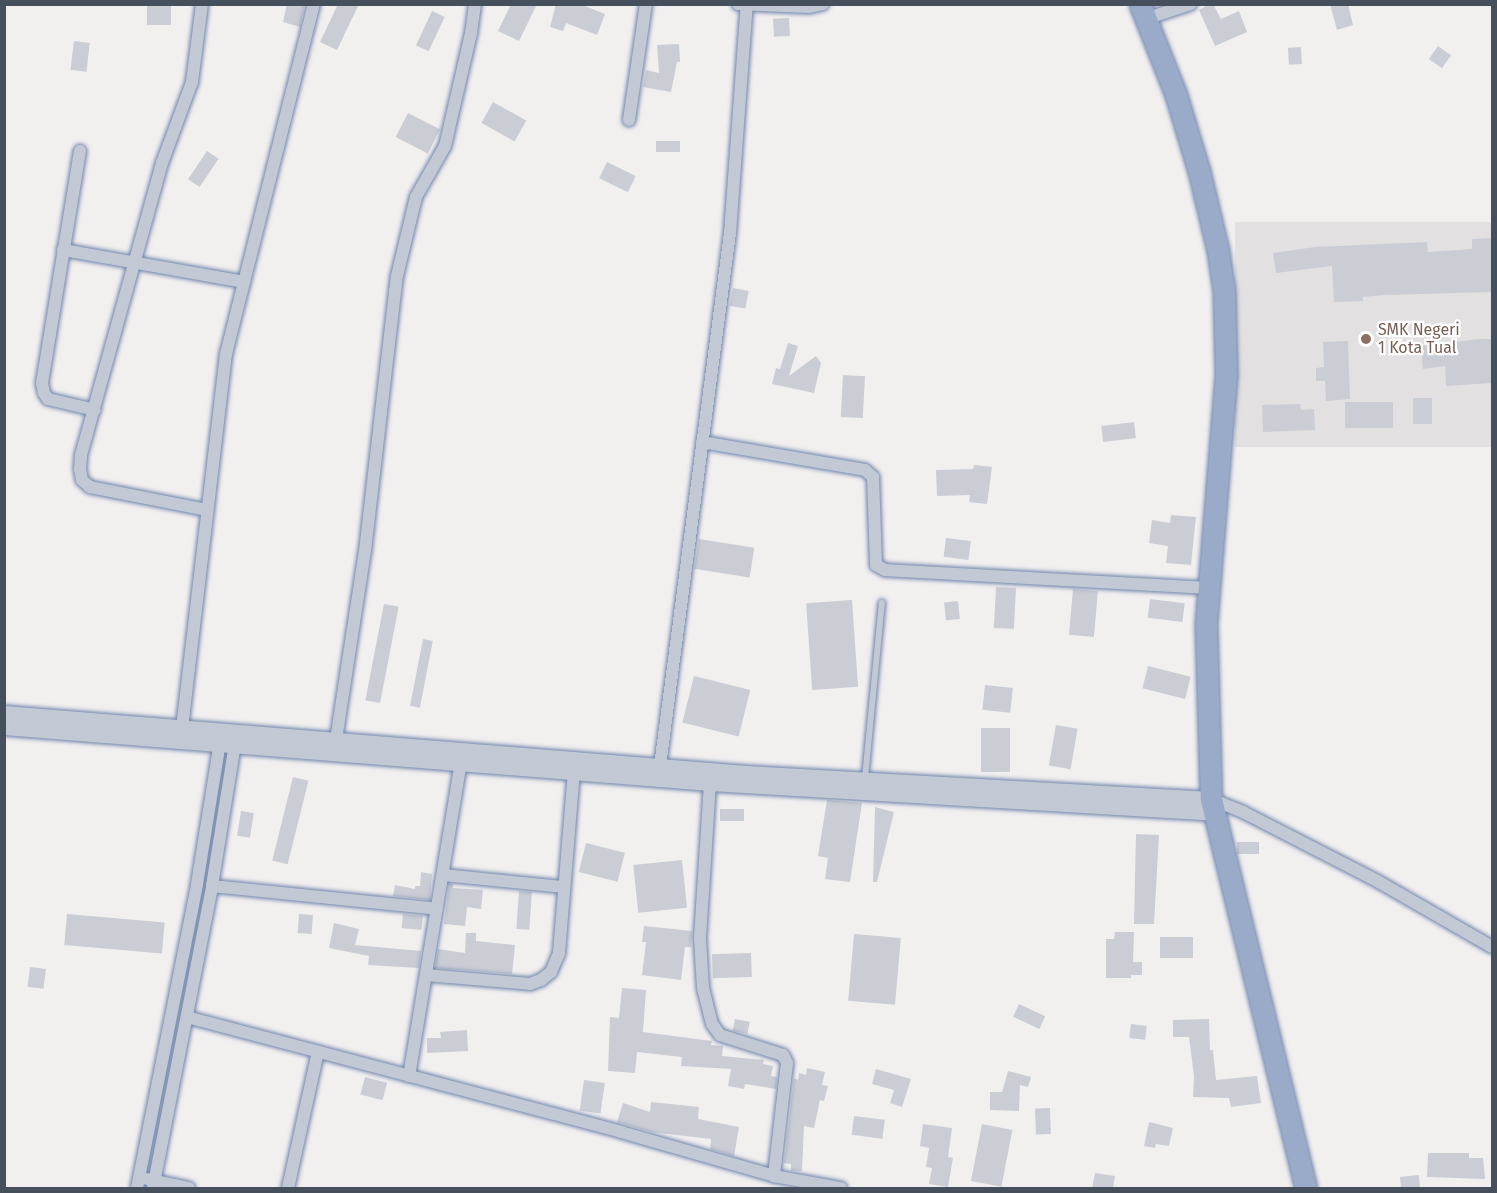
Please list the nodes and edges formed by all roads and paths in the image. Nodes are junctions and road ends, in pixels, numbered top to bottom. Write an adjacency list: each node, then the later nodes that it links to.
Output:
1 (202, 4): 13 (street)
2 (314, 4): 14 (street)
3 (475, 4): 24 (street)
4 (646, 4): 10 (street)
5 (738, 4): 8 (street)
6 (823, 4): 8 (street)
7 (1191, 4): 9 (street)
8 (747, 5): 16 (street)
9 (1143, 12): 18 (highway)
10 (629, 120)
11 (80, 151): 12 (street)
12 (63, 250): 13 (street); 15 (street)
13 (135, 263): 14 (street); 15 (street)
14 (244, 282): 17 (street)
15 (95, 410): 17 (street)
16 (702, 442): 18 (street); 26 (street)
17 (207, 510): 22 (street)
18 (1207, 588): 30 (highway)
19 (882, 603): 29 (lane)
20 (4, 712): 22 (street)
21 (4, 727): 23 (street)
22 (182, 728): 23 (street)
23 (228, 738): 24 (street); 25 (street); 32 (street); 41 (street)
24 (336, 740): 26 (street)
25 (461, 763): 27 (street); 31 (street)
26 (660, 766): 29 (street)
27 (573, 772): 28 (street); 33 (street)
28 (710, 783): 29 (street); 40 (street)
29 (865, 786): 30 (street)
30 (1214, 806): 35 (street); 47 (highway)
31 (443, 874): 33 (street); 34 (street)
32 (212, 886): 34 (street); 37 (street)
33 (564, 887): 36 (street)
34 (437, 909): 36 (street)
35 (1492, 947)
36 (426, 975): 39 (street)
37 (187, 1017): 38 (street); 42 (street)
38 (318, 1052): 39 (street); 45 (street)
39 (409, 1076): 40 (street)
40 (774, 1176): 43 (street)
41 (139, 1183): 42 (street)
42 (154, 1185): 44 (street)
43 (800, 1185): 46 (street)
44 (189, 1188)
45 (288, 1188)
46 (841, 1188)
47 (1305, 1188)

